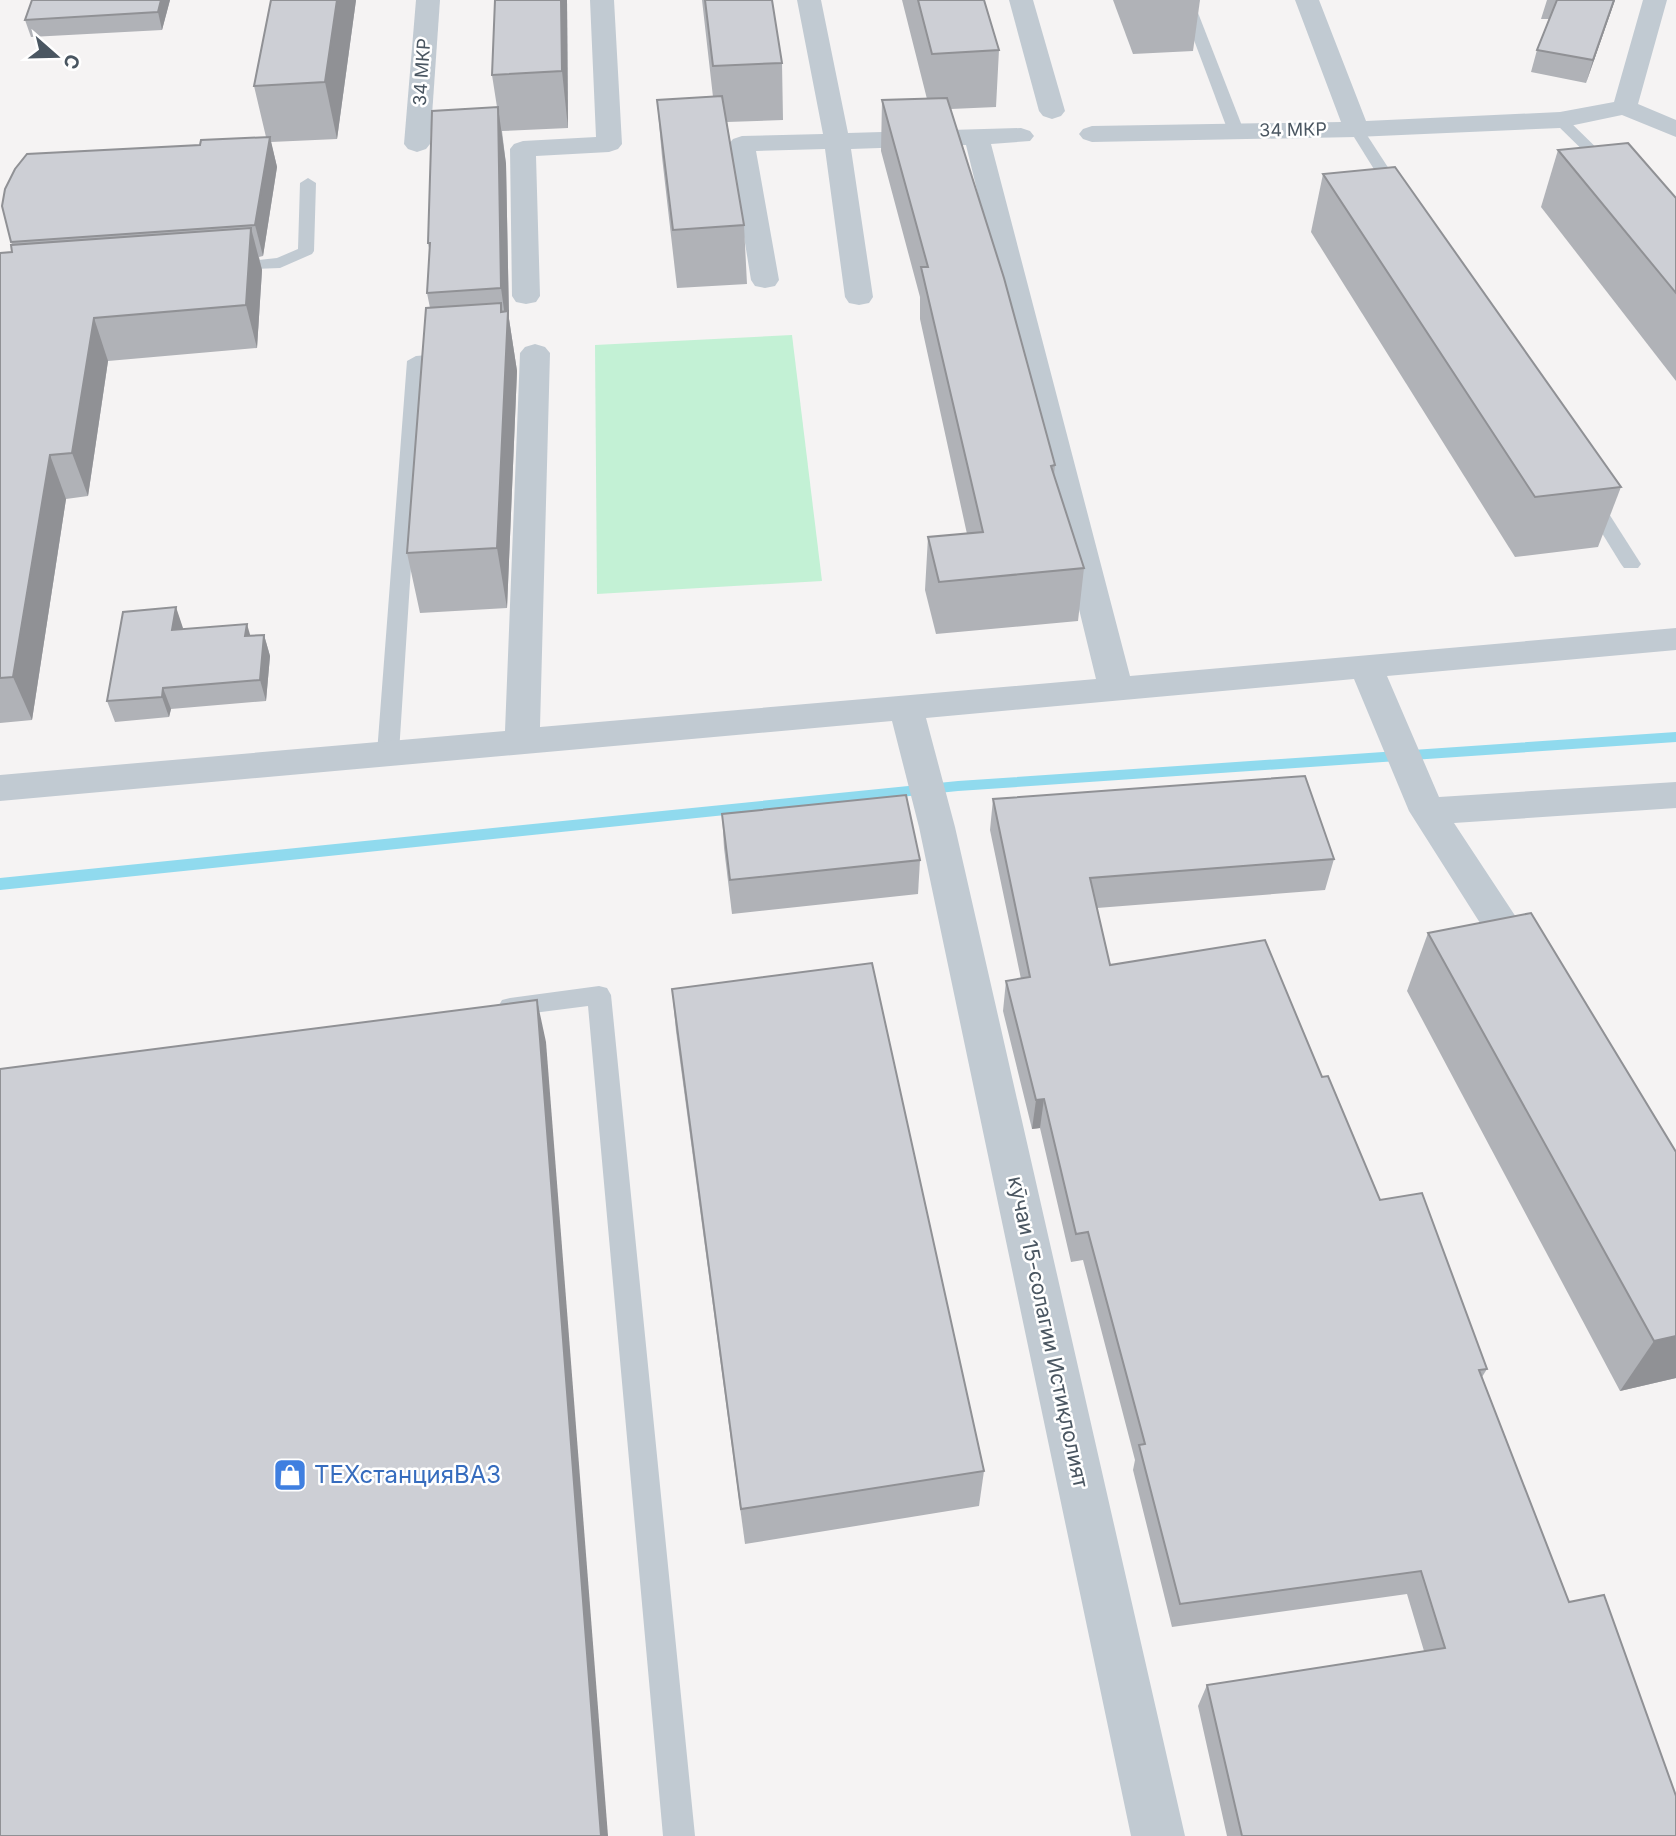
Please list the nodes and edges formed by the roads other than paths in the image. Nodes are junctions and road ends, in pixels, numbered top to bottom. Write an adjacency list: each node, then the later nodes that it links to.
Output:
1 (428, 0): 18 (street, 34 МКР)
2 (602, 0): 24 (street)
3 (809, 0): 17 (street)
4 (1021, 0): 9 (street)
5 (1186, 0): 13 (lane)
6 (1307, 0): 11 (street, 34 МКР)
7 (1655, 0): 8 (street)
8 (1625, 107): 10 (street); 12 (street)
9 (1052, 111)
10 (1560, 120): 11 (street); 19 (lane)
11 (1356, 129): 13 (street, 34 МКР); 21 (lane)
12 (1676, 129)
13 (1236, 131): 14 (street, 34 МКР)
14 (1092, 134)
15 (1021, 136): 16 (street)
16 (977, 138): 17 (street); 32 (street)
17 (837, 141): 23 (street); 25 (street)
18 (417, 144)
19 (1620, 179)
20 (308, 183): 22 (lane)
21 (1408, 211)
22 (213, 268)
23 (765, 280)
24 (526, 296)
25 (859, 298)
26 (528, 354): 34 (street)
27 (469, 357): 35 (lane)
28 (1579, 482): 29 (lane)
29 (1631, 564)
30 (1676, 639): 31 (street)
31 (1365, 665): 32 (street); 38 (street)
32 (1116, 689): 33 (street)
33 (906, 707): 34 (street); 42 (street, кӯчаи 15-солагии Истиқлолият)
34 (522, 740): 35 (street)
35 (388, 753): 36 (street)
36 (0, 788)
37 (1676, 795): 38 (street)
38 (1427, 811): 39 (street)
39 (1548, 995)
40 (491, 1010): 41 (lane)
41 (679, 1836)
42 (1158, 1836)

